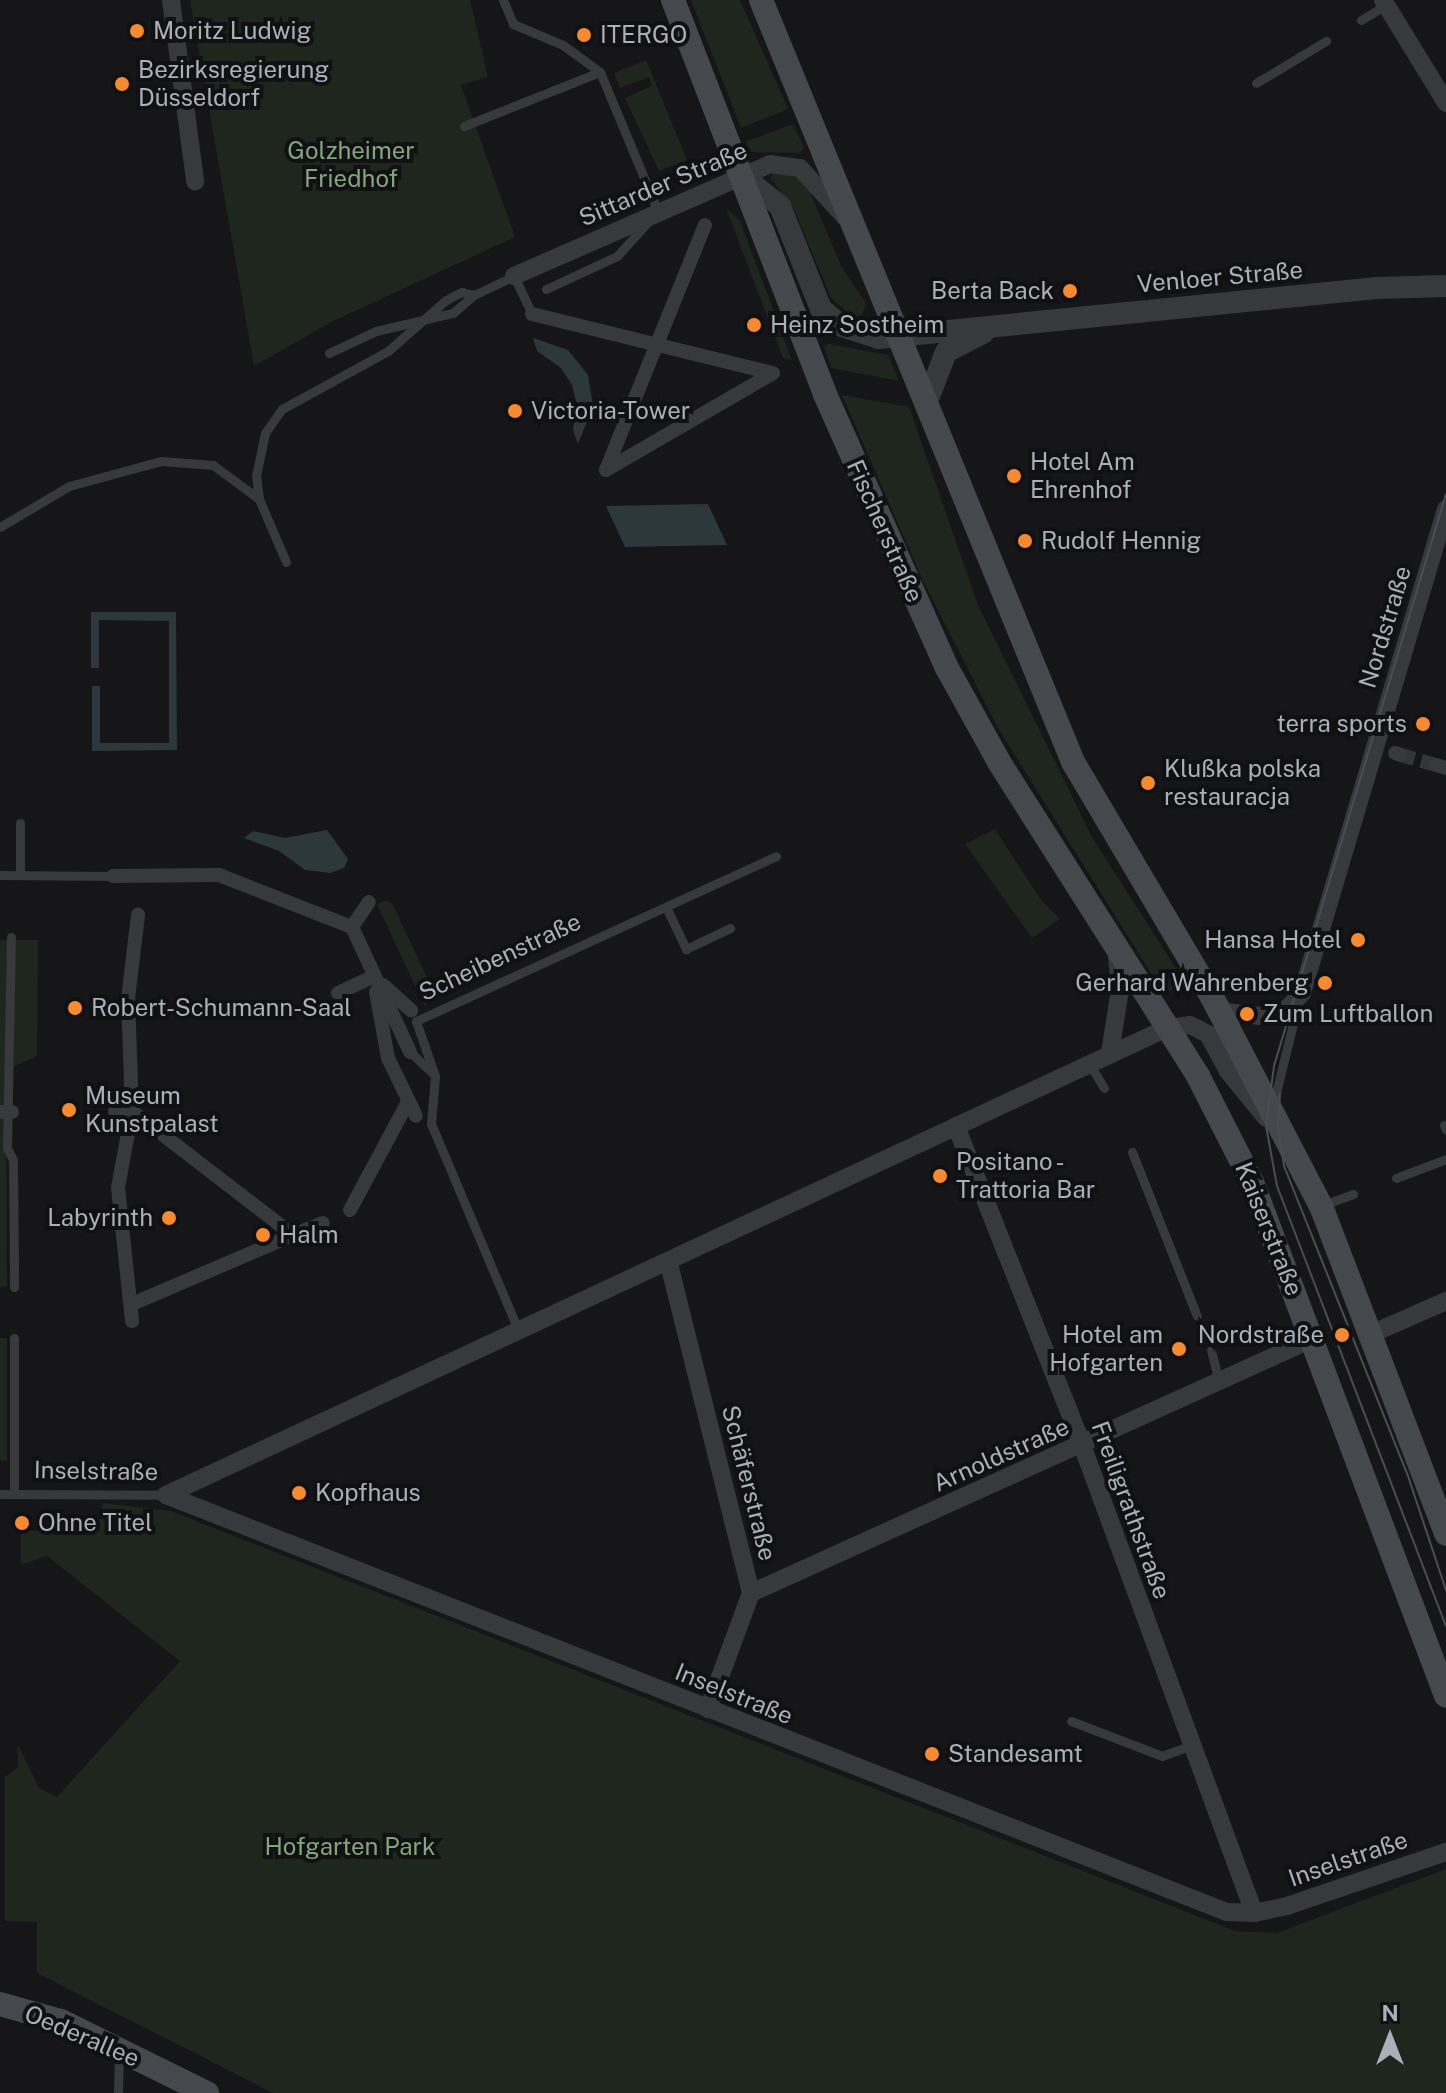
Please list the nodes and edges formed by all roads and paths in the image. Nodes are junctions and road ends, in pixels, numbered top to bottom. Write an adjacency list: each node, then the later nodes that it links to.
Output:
1 (171, 0): 13 (street)
2 (503, 0): 8 (lane)
3 (673, 0): 12 (main road, Fischerstraße)
4 (761, 0): 16 (main road)
5 (1384, 3): 6 (lane); 10 (street)
6 (1361, 20)
7 (1326, 41): 9 (lane)
8 (600, 72): 11 (lane); 14 (lane)
9 (1256, 83)
10 (1446, 103)
11 (464, 126)
12 (741, 175): 14 (street, Sittarder Straße); 16 (street, Sittarder Straße); 23 (street, Venloer Straße); 43 (main road, Fischerstraße)
13 (195, 181)
14 (661, 209): 17 (street, Sittarder Straße); 19 (lane)
15 (705, 225): 24 (street)
16 (854, 227): 23 (main road)
17 (514, 276): 20 (lane); 21 (lane, Sittarder Straße)
18 (1446, 286): 22 (street, Venloer Straße)
19 (546, 289)
20 (532, 314): 24 (street)
21 (416, 322): 25 (lane); 27 (lane, Sittarder Straße)
22 (999, 326): 23 (street, Venloer Straße); 26 (street, Venloer Straße)
23 (896, 336): 26 (main road)
24 (657, 344): 24 (street)
25 (329, 353)
26 (926, 404): 47 (main road)
27 (259, 499): 29 (lane); 30 (lane)
28 (1446, 509): 31 (street, Nordstraße)
29 (0, 527)
30 (286, 562)
31 (1438, 563): 46 (street, Nordstraße)
32 (20, 823): 36 (lane)
33 (776, 856): 38 (lane, Scheibenstraße)
34 (0, 875): 36 (lane)
35 (113, 876): 36 (lane); 40 (street)
36 (14, 879)
37 (369, 902): 40 (street)
38 (666, 907): 41 (lane); 48 (lane, Scheibenstraße)
39 (138, 915): 59 (street)
40 (352, 927): 44 (street)
41 (730, 928)
42 (11, 937): 60 (lane)
43 (1117, 954): 50 (main road, Fischerstraße); 52 (street)
44 (374, 976): 45 (street); 48 (street); 49 (street)
45 (338, 993)
46 (1302, 993): 47 (street); 62 (lane)
47 (1219, 1011): 62 (main road, Kaiserstraße)
48 (411, 1013): 49 (street); 51 (lane, Scheibenstraße)
49 (387, 1017): 51 (street); 53 (street)
50 (1167, 1028): 52 (street); 65 (street, Kaiserstraße); 83 (main road, Kaiserstraße)
51 (416, 1046): 53 (street); 55 (lane); 55 (lane, Scheibenstraße)
52 (1110, 1053): 54 (street)
53 (388, 1058): 57 (street)
54 (1089, 1062): 56 (lane); 64 (street)
55 (435, 1076): 63 (lane, Scheibenstraße)
56 (1104, 1088)
57 (408, 1102): 61 (street); 71 (street)
58 (115, 1111): 59 (street)
59 (132, 1111): 73 (street); 77 (street)
60 (7, 1112): 75 (lane)
61 (416, 1116): 63 (lane)
62 (1273, 1116): 65 (main road, Kaiserstraße)
63 (431, 1124): 80 (lane, Scheibenstraße)
64 (956, 1126): 74 (street); 86 (street, Freiligrathstraße)
65 (1286, 1142): 70 (main road, Kaiserstraße)
66 (1132, 1152): 78 (lane)
67 (1446, 1159): 68 (lane)
68 (1396, 1178)
69 (1353, 1194): 70 (lane)
70 (1321, 1206): 81 (main road, Kaiserstraße)
71 (350, 1210)
72 (323, 1223): 73 (street)
73 (293, 1235): 77 (street)
74 (669, 1264): 80 (street); 91 (street, Schäferstraße)
75 (14, 1287)
76 (1446, 1301): 81 (street)
77 (132, 1304): 79 (street)
78 (1197, 1316)
79 (132, 1321)
80 (519, 1334): 89 (street)
81 (1371, 1334): 90 (main road, Kaiserstraße)
82 (14, 1338): 88 (lane)
83 (1312, 1339): 85 (street, Arnoldstraße); 92 (main road, Kaiserstraße)
84 (1211, 1350): 85 (lane)
85 (1219, 1381): 86 (street, Arnoldstraße)
86 (1082, 1445): 91 (street, Arnoldstraße); 95 (street, Freiligrathstraße)
87 (0, 1494): 88 (lane, Inselstraße)
88 (14, 1494): 89 (lane, Inselstraße)
89 (166, 1495): 93 (street, Inselstraße)
90 (1446, 1534)
91 (751, 1593): 93 (street, Schäferstraße)
92 (1446, 1696)
93 (708, 1709): 97 (street, Inselstraße)
94 (1071, 1721): 95 (lane)
95 (1192, 1745): 97 (street, Freiligrathstraße)
96 (1446, 1852): 97 (street, Inselstraße)
97 (1254, 1913)
98 (0, 2004): 99 (main road, Oederallee)
99 (120, 2050): 100 (lane); 101 (main road, Oederallee)
100 (118, 2093)
101 (207, 2093)

